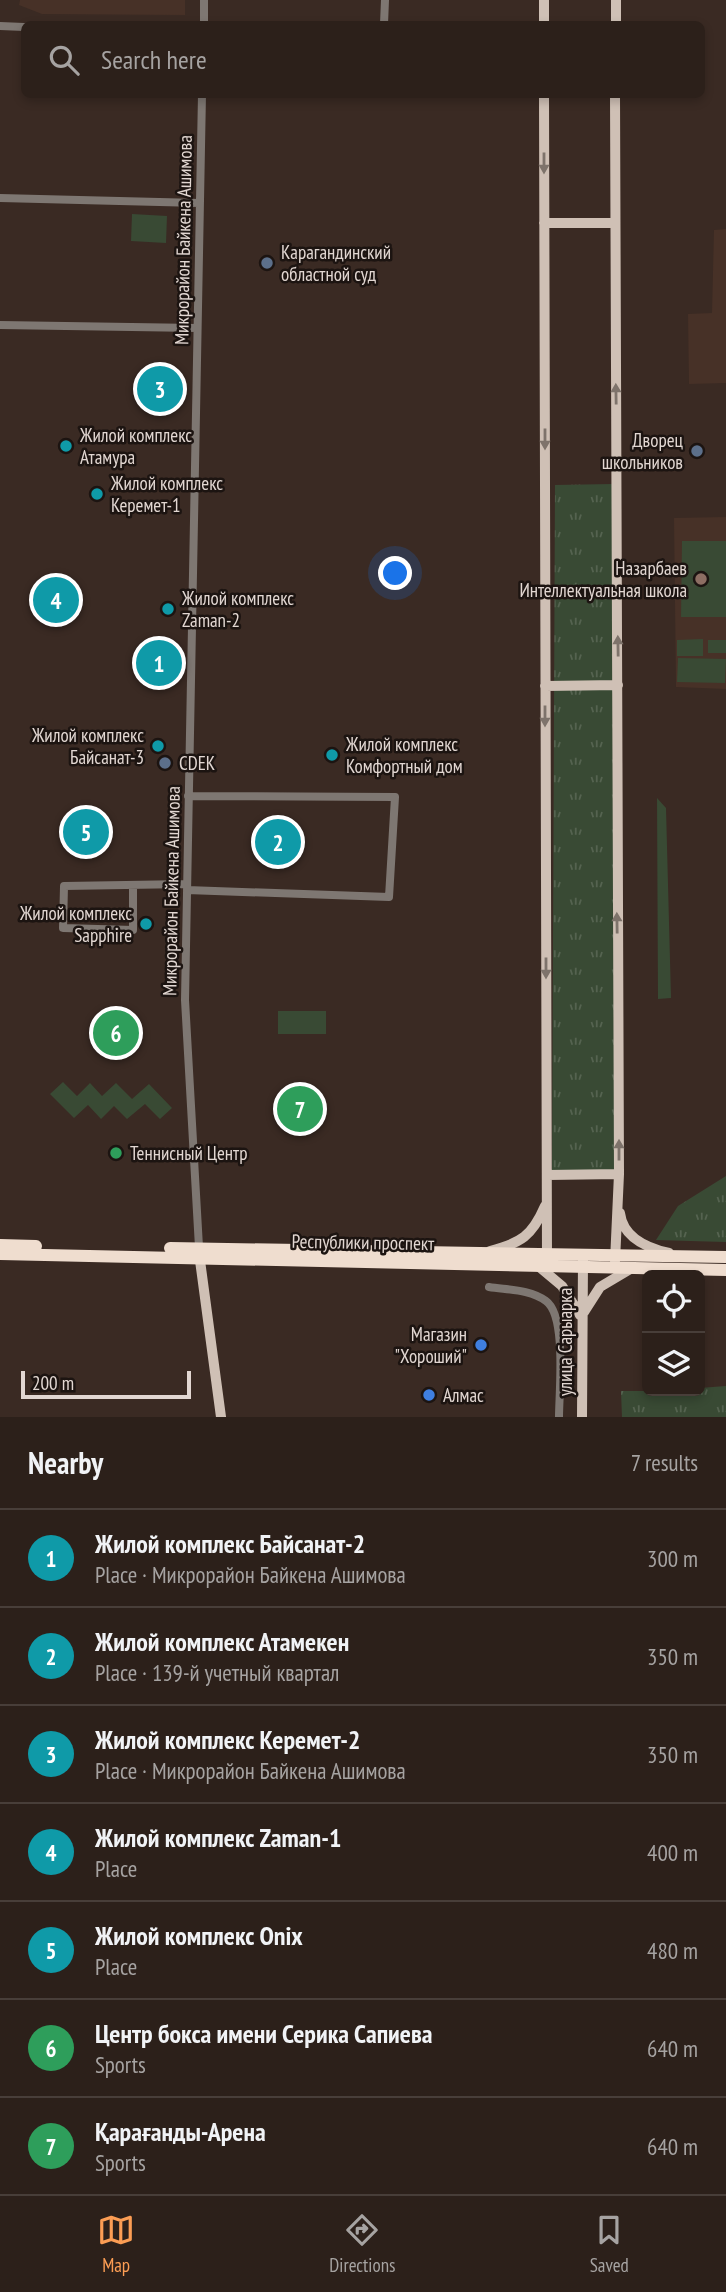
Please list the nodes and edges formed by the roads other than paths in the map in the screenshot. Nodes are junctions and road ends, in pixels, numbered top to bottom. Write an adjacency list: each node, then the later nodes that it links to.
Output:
1 (204, 0): 5 (street)
2 (385, 0): 6 (street)
3 (544, 0): 7 (main road)
4 (615, 0): 8 (main road)
5 (204, 21)
6 (384, 21)
7 (544, 21)
8 (616, 21)
9 (0, 26): 10 (street)
10 (21, 26)
11 (202, 98): 15 (street, Микрорайон Байкена Ашимова)
12 (544, 98): 16 (main road, one-way to 16)
13 (615, 98): 17 (main road)
14 (0, 198): 15 (street)
15 (200, 203): 19 (street, Микрорайон Байкена Ашимова)
16 (544, 223): 17 (main road); 21 (main road, one-way to 21)
17 (615, 223): 20 (main road, one-way to 17)
18 (0, 325): 19 (street)
19 (197, 328): 22 (street, Микрорайон Байкена Ашимова)
20 (618, 685): 21 (main road); 26 (main road, one-way to 20)
21 (545, 686): 25 (main road, one-way to 25)
22 (188, 796): 24 (street, Микрорайон Байкена Ашимова); 24 (street)
23 (133, 886): 23 (street); 24 (street)
24 (187, 887): 29 (street, Микрорайон Байкена Ашимова)
25 (547, 1175): 26 (main road); 27 (main road)
26 (619, 1179): 32 (main road); 35 (main road)
27 (547, 1200): 30 (main road); 36 (main road)
28 (0, 1245): 29 (highway, Республики проспект)
29 (199, 1252): 30 (highway, Республики проспект); 31 (highway, Республики проспект); 36 (highway, Республики проспект); 41 (main road)
30 (483, 1252): 36 (highway, Республики проспект)
31 (0, 1254)
32 (685, 1256): 33 (highway, Республики проспект); 35 (highway, Республики проспект)
33 (726, 1257)
34 (583, 1261): 35 (highway, Республики проспект); 36 (highway, Республики проспект); 40 (main road, улица Сарыарка)
35 (615, 1261): 37 (highway, Республики проспект)
36 (544, 1262): 40 (main road)
37 (632, 1268): 38 (highway, Республики проспект); 40 (main road)
38 (726, 1270)
39 (489, 1287): 42 (street)
40 (581, 1317): 43 (main road, улица Сарыарка)
41 (221, 1417)
42 (559, 1417)
43 (582, 1417)

